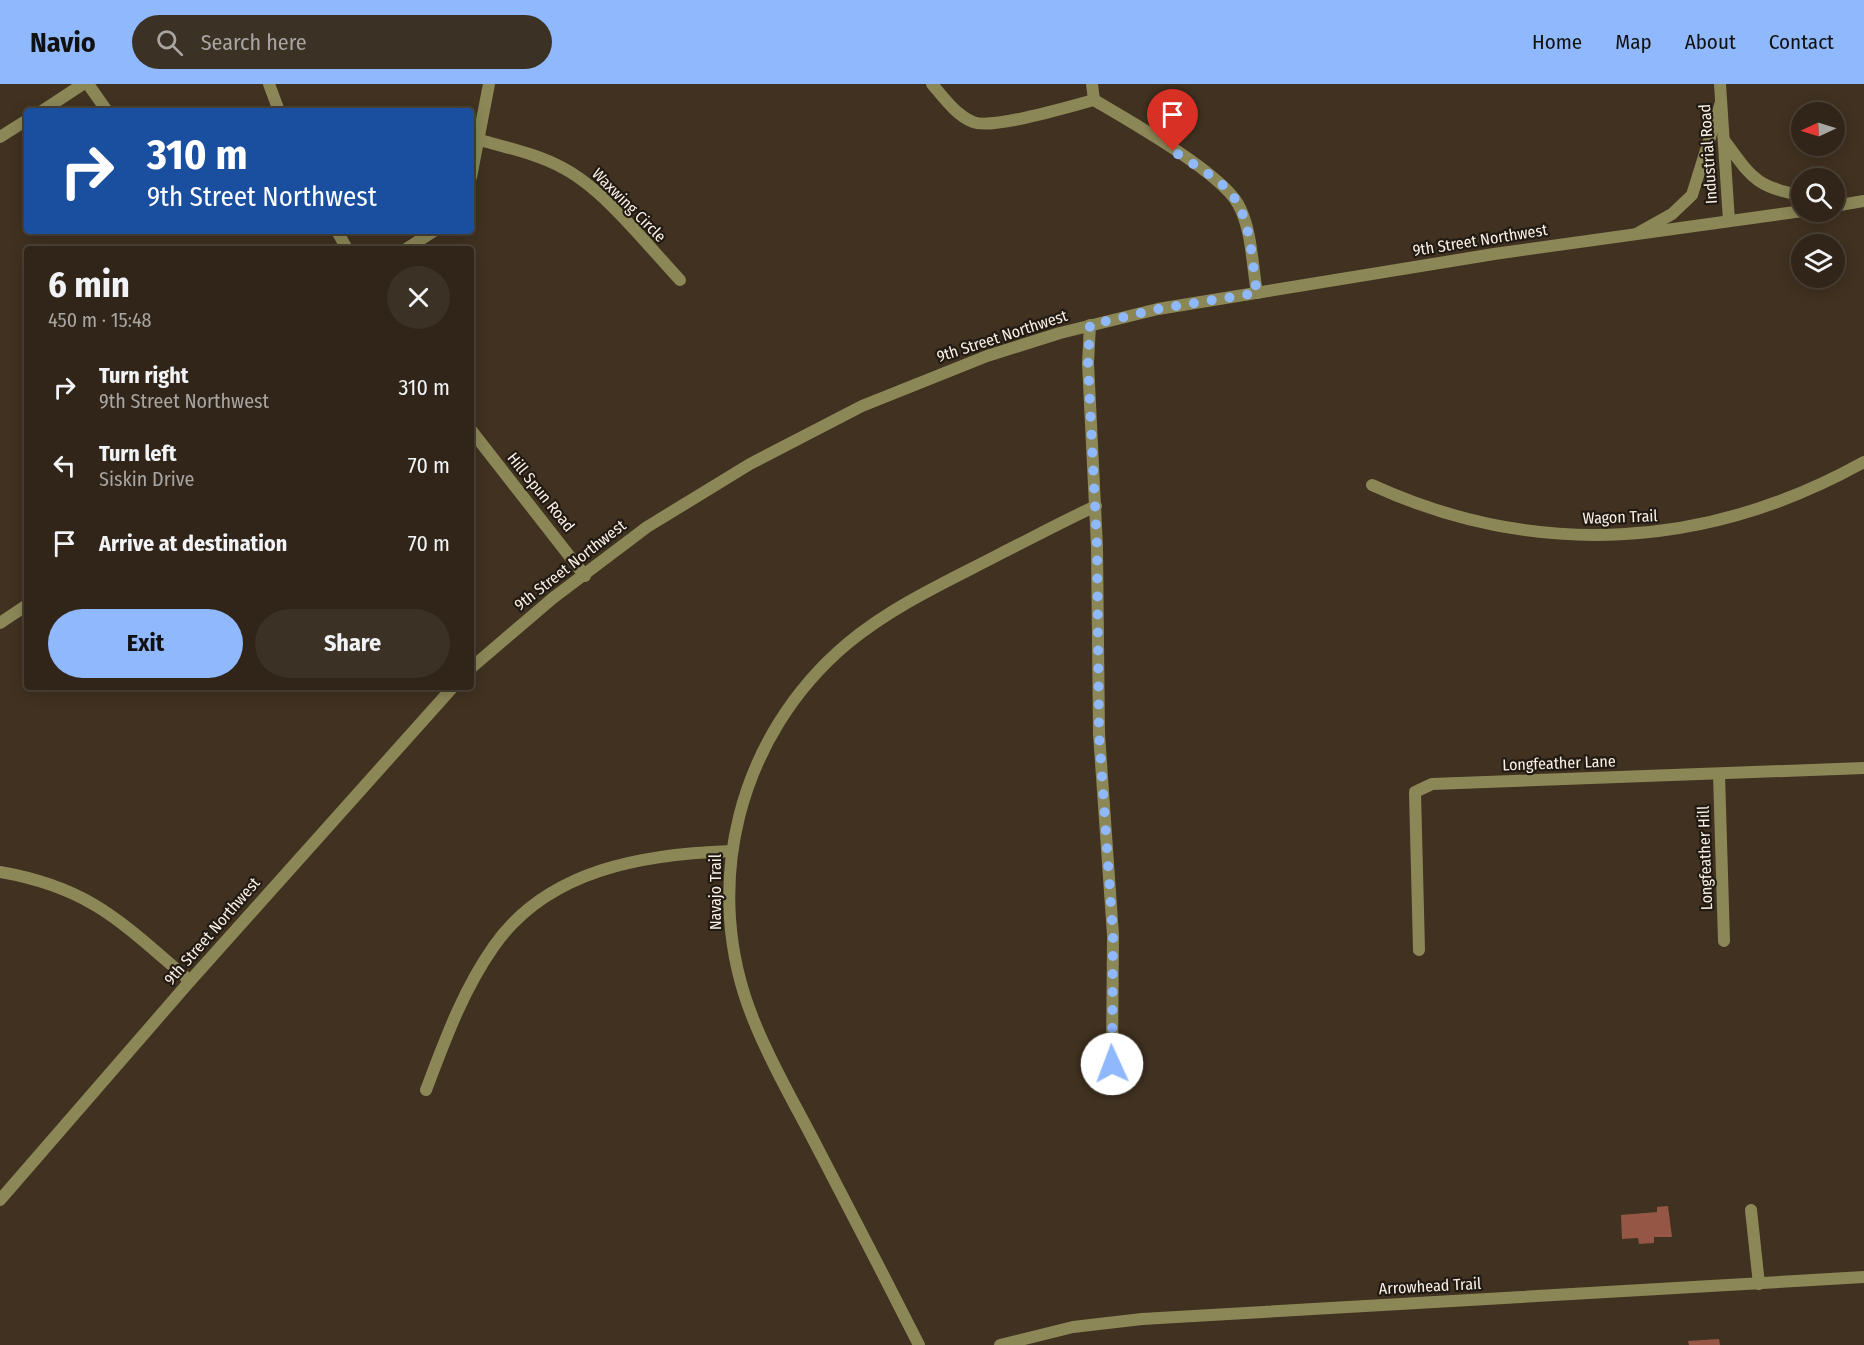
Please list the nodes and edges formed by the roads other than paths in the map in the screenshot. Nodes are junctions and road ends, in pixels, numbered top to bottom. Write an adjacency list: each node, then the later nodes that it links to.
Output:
1 (86, 84): 9 (street); 10 (street)
2 (269, 84): 11 (street)
3 (489, 84): 14 (street)
4 (932, 84): 7 (street)
5 (1092, 84): 7 (street)
6 (1720, 84): 8 (street, Industrial Road)
7 (1094, 100): 26 (street)
8 (1721, 101): 15 (street, Industrial Road); 22 (street)
9 (47, 108)
10 (105, 108)
11 (278, 108)
12 (24, 122): 13 (street)
13 (0, 137)
14 (480, 140): 16 (street); 25 (street, Waxwing Circle)
15 (1724, 140): 17 (street); 21 (street, Industrial Road)
16 (474, 165)
17 (1791, 192)
18 (1864, 201): 19 (street)
19 (1845, 203)
20 (1791, 213): 21 (street, 9th Street Northwest)
21 (1729, 221): 22 (street, 9th Street Northwest)
22 (1638, 233): 26 (street, 9th Street Northwest)
23 (429, 234): 24 (street)
24 (411, 246)
25 (680, 280)
26 (1257, 293): 27 (street, 9th Street Northwest)
27 (1090, 325): 31 (street); 32 (street, 9th Street Northwest)
28 (474, 434): 32 (street, Hill Spun Road)
29 (1864, 462): 30 (street, Wagon Trail)
30 (1372, 485)
31 (1096, 506): 39 (street, Navajo Trail); 44 (street)
32 (585, 576): 35 (street, 9th Street Northwest)
33 (24, 607): 34 (street)
34 (0, 623)
35 (474, 665)
36 (450, 690): 43 (street, 9th Street Northwest)
37 (1864, 768): 38 (street, Longfeather Lane)
38 (1719, 774): 41 (street, Longfeather Hill); 42 (street, Longfeather Lane)
39 (730, 850): 45 (street); 50 (street, Navajo Trail)
40 (0, 872): 43 (street)
41 (1724, 941)
42 (1419, 950)
43 (190, 981): 46 (street, 9th Street Northwest)
44 (1112, 1064)
45 (426, 1090)
46 (0, 1200)
47 (1751, 1210): 49 (street)
48 (1864, 1277): 49 (street, Arrowhead Trail)
49 (1760, 1284): 51 (street, Arrowhead Trail)
50 (920, 1345)
51 (1000, 1345)

